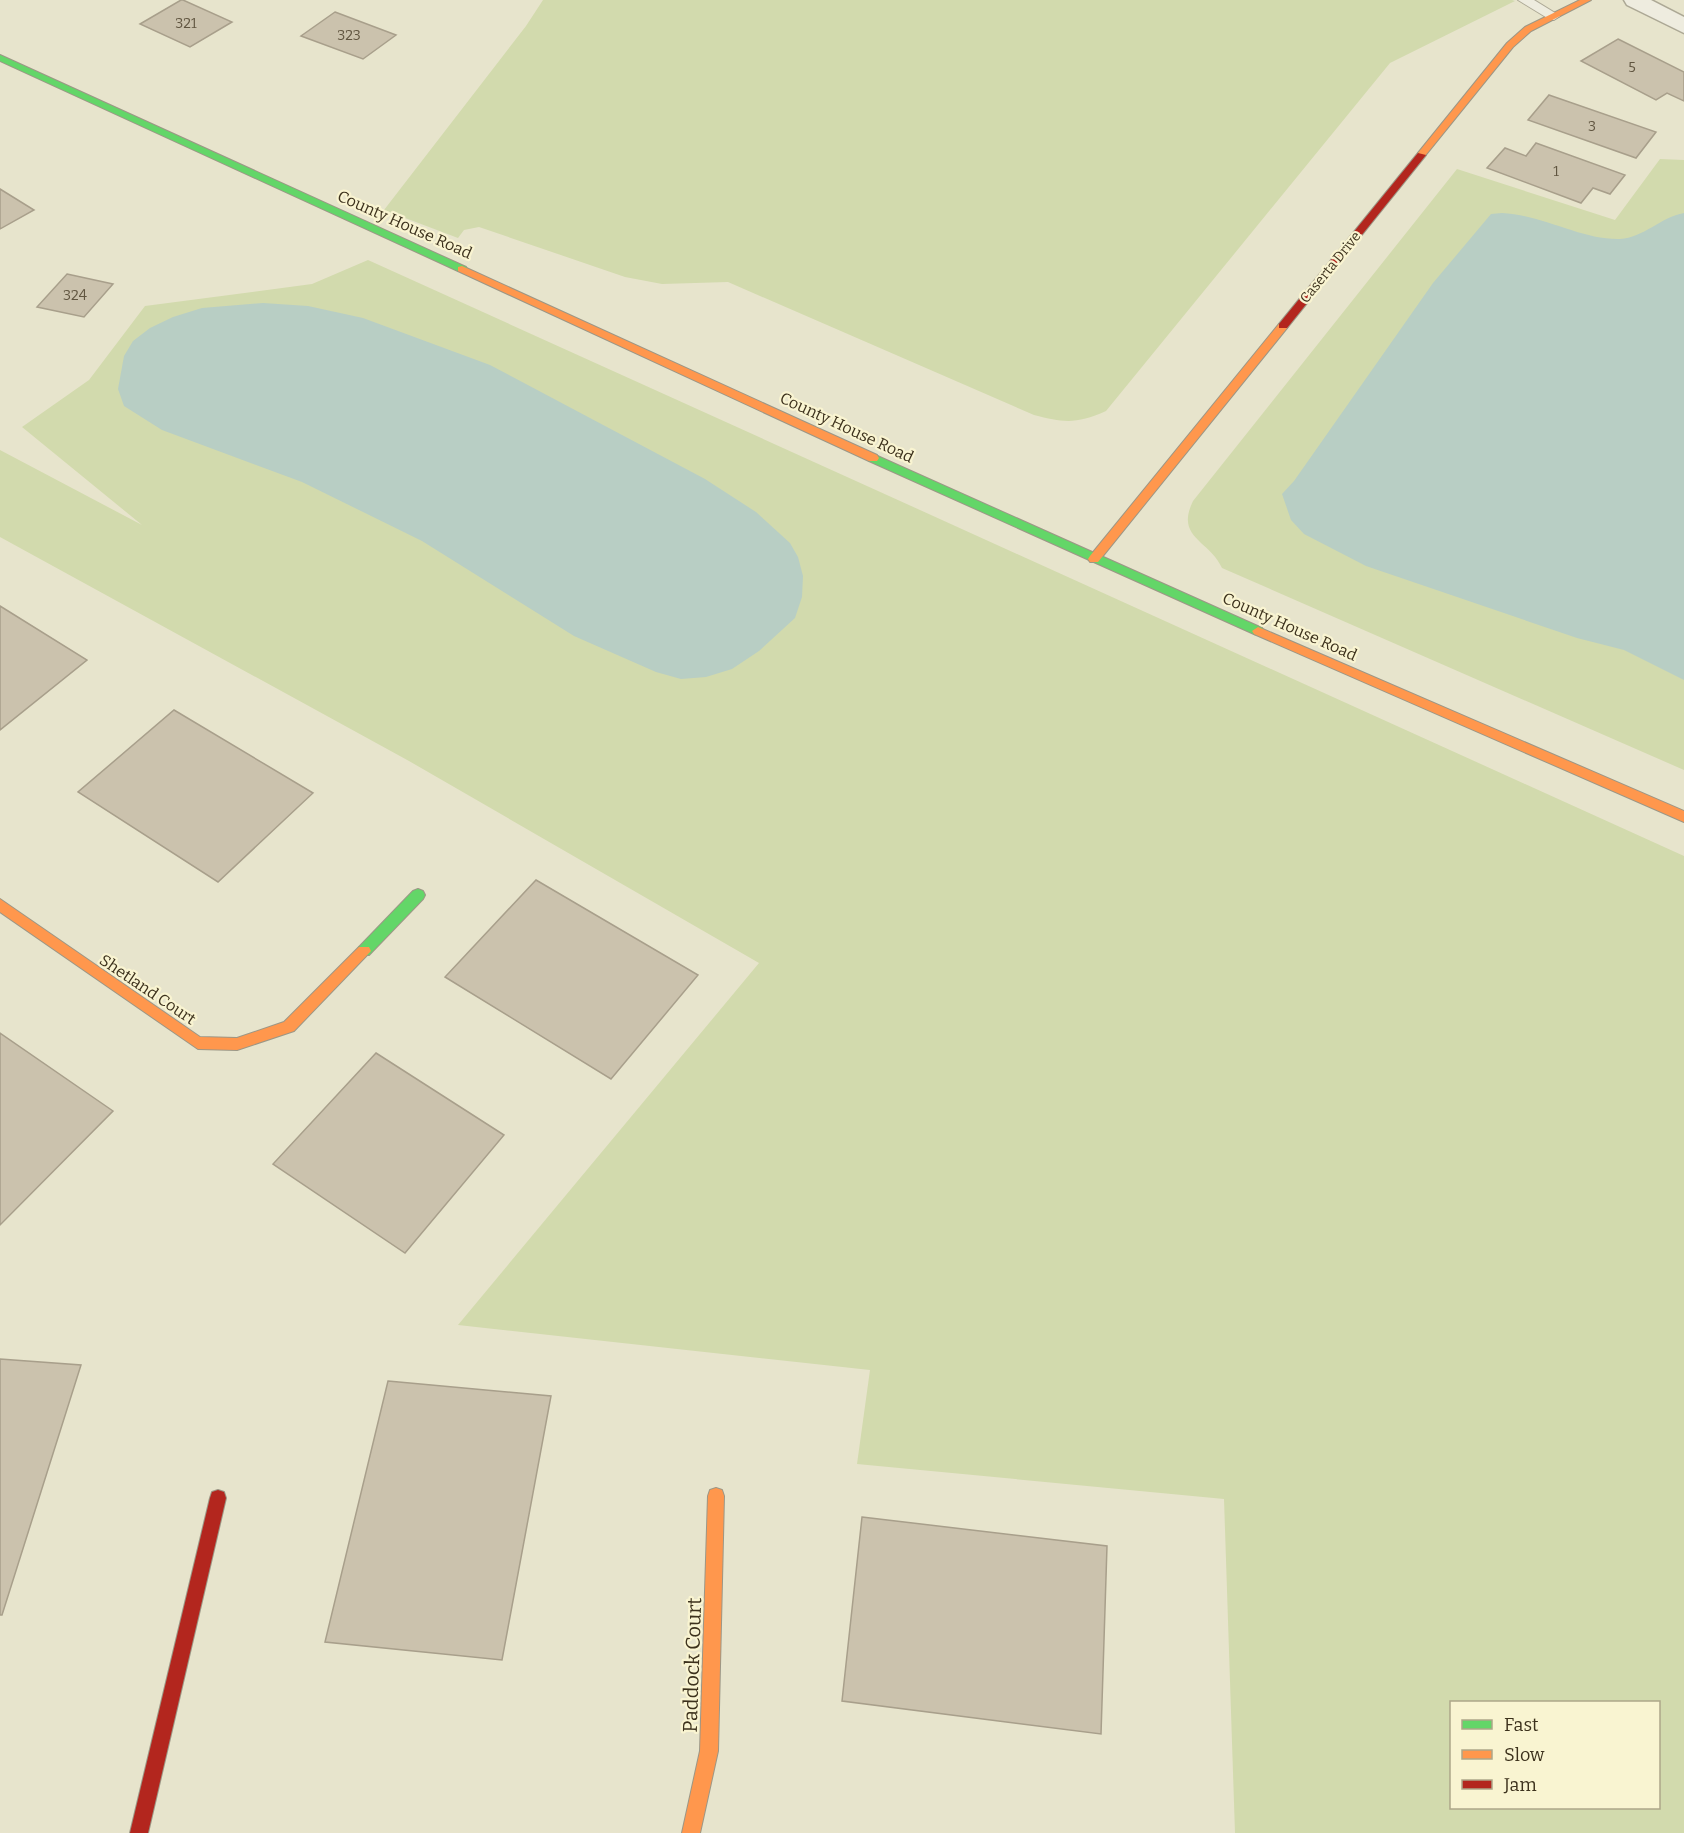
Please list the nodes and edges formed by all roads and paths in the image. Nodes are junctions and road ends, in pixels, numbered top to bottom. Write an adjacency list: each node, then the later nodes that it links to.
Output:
1 (1524, 0): 4 (lane)
2 (1587, 0): 4 (street, Caserta Drive)
3 (1635, 0): 5 (street)
4 (1554, 16): 7 (street, Caserta Drive)
5 (1684, 26)
6 (0, 58): 7 (street, County House Road)
7 (1094, 559): 8 (street, County House Road)
8 (1684, 817)
9 (418, 895): 10 (street, Shetland Court)
10 (0, 905)
11 (717, 1496): 14 (street, Paddock Court)
12 (218, 1498): 13 (street)
13 (140, 1833)
14 (691, 1833)

